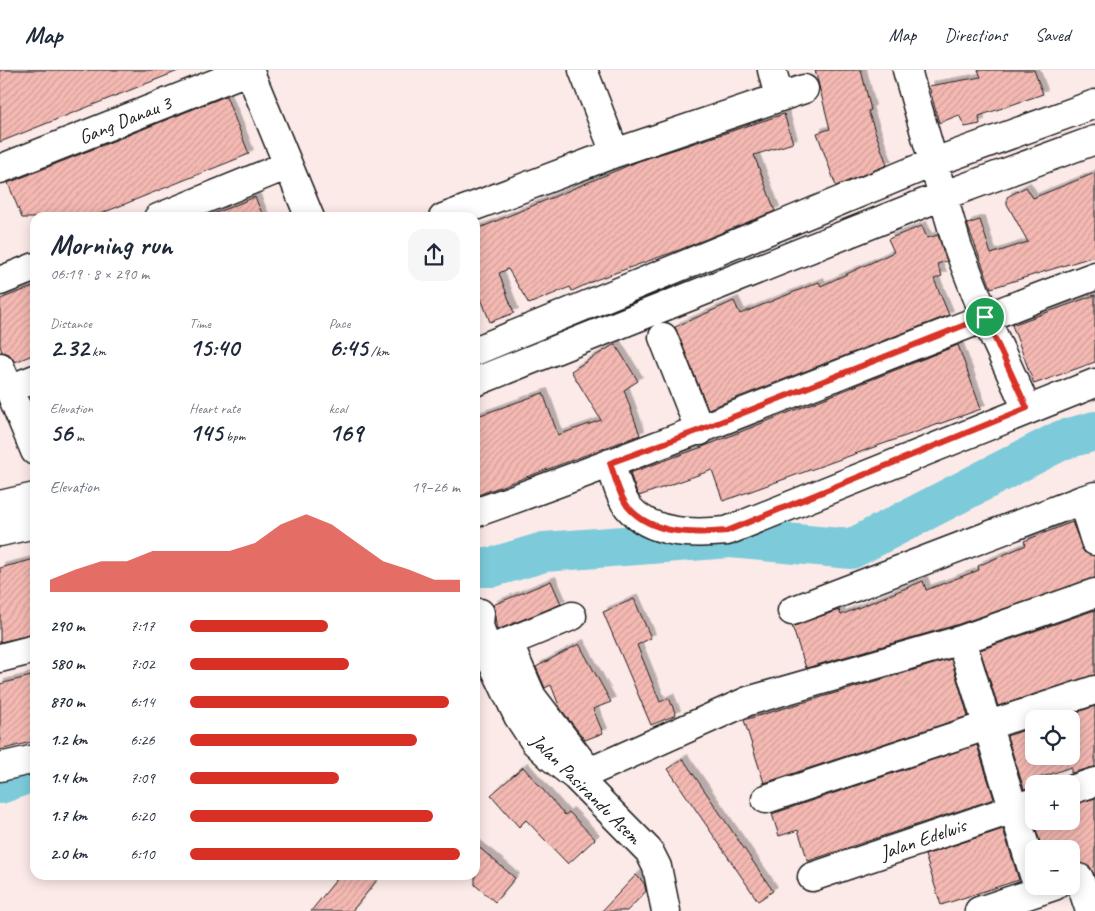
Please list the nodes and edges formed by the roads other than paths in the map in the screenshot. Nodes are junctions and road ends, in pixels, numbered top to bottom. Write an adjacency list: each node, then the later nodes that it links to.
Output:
1 (249, 70): 9 (street); 10 (street, Gang Danau 3)
2 (583, 70): 7 (street)
3 (772, 70): 7 (street)
4 (907, 70): 8 (street)
5 (1095, 104): 8 (street)
6 (1095, 140): 11 (street)
7 (615, 153): 14 (street)
8 (932, 163): 11 (street); 20 (street)
9 (288, 165): 12 (street); 13 (street)
10 (0, 169)
11 (942, 196): 18 (street); 23 (street)
12 (173, 212)
13 (308, 212)
14 (459, 212)
15 (30, 269): 17 (street)
16 (1095, 276): 18 (street)
17 (0, 281)
18 (985, 317): 25 (street); 26 (street)
19 (663, 337): 26 (street)
20 (480, 349)
21 (4, 378): 22 (street); 27 (street)
22 (30, 379)
23 (480, 380)
24 (1095, 383): 25 (street)
25 (1027, 408): 28 (street)
26 (700, 430): 28 (street)
27 (30, 439)
28 (610, 463): 32 (street)
29 (30, 498): 31 (street)
30 (1088, 498): 35 (street); 37 (street)
31 (0, 505)
32 (480, 511)
33 (30, 525): 34 (street)
34 (0, 532)
35 (1095, 541)
36 (1095, 593): 40 (street)
37 (792, 611)
38 (480, 613): 41 (street, Jalan Pasirandu Asem)
39 (572, 616): 41 (street)
40 (961, 640): 41 (street); 45 (street)
41 (498, 647): 56 (street, Jalan Pasirandu Asem)
42 (30, 650): 43 (street)
43 (0, 658)
44 (1095, 690): 45 (street)
45 (987, 725): 50 (street); 51 (street)
46 (30, 760): 47 (street)
47 (0, 767)
48 (1095, 782): 49 (street)
49 (1080, 787)
50 (766, 798)
51 (1024, 806): 52 (street); 53 (street, Jalan Edelwis)
52 (1040, 840)
53 (812, 877)
54 (1025, 894): 57 (street)
55 (1073, 895): 58 (street)
56 (666, 911)
57 (979, 911)
58 (1090, 911)

